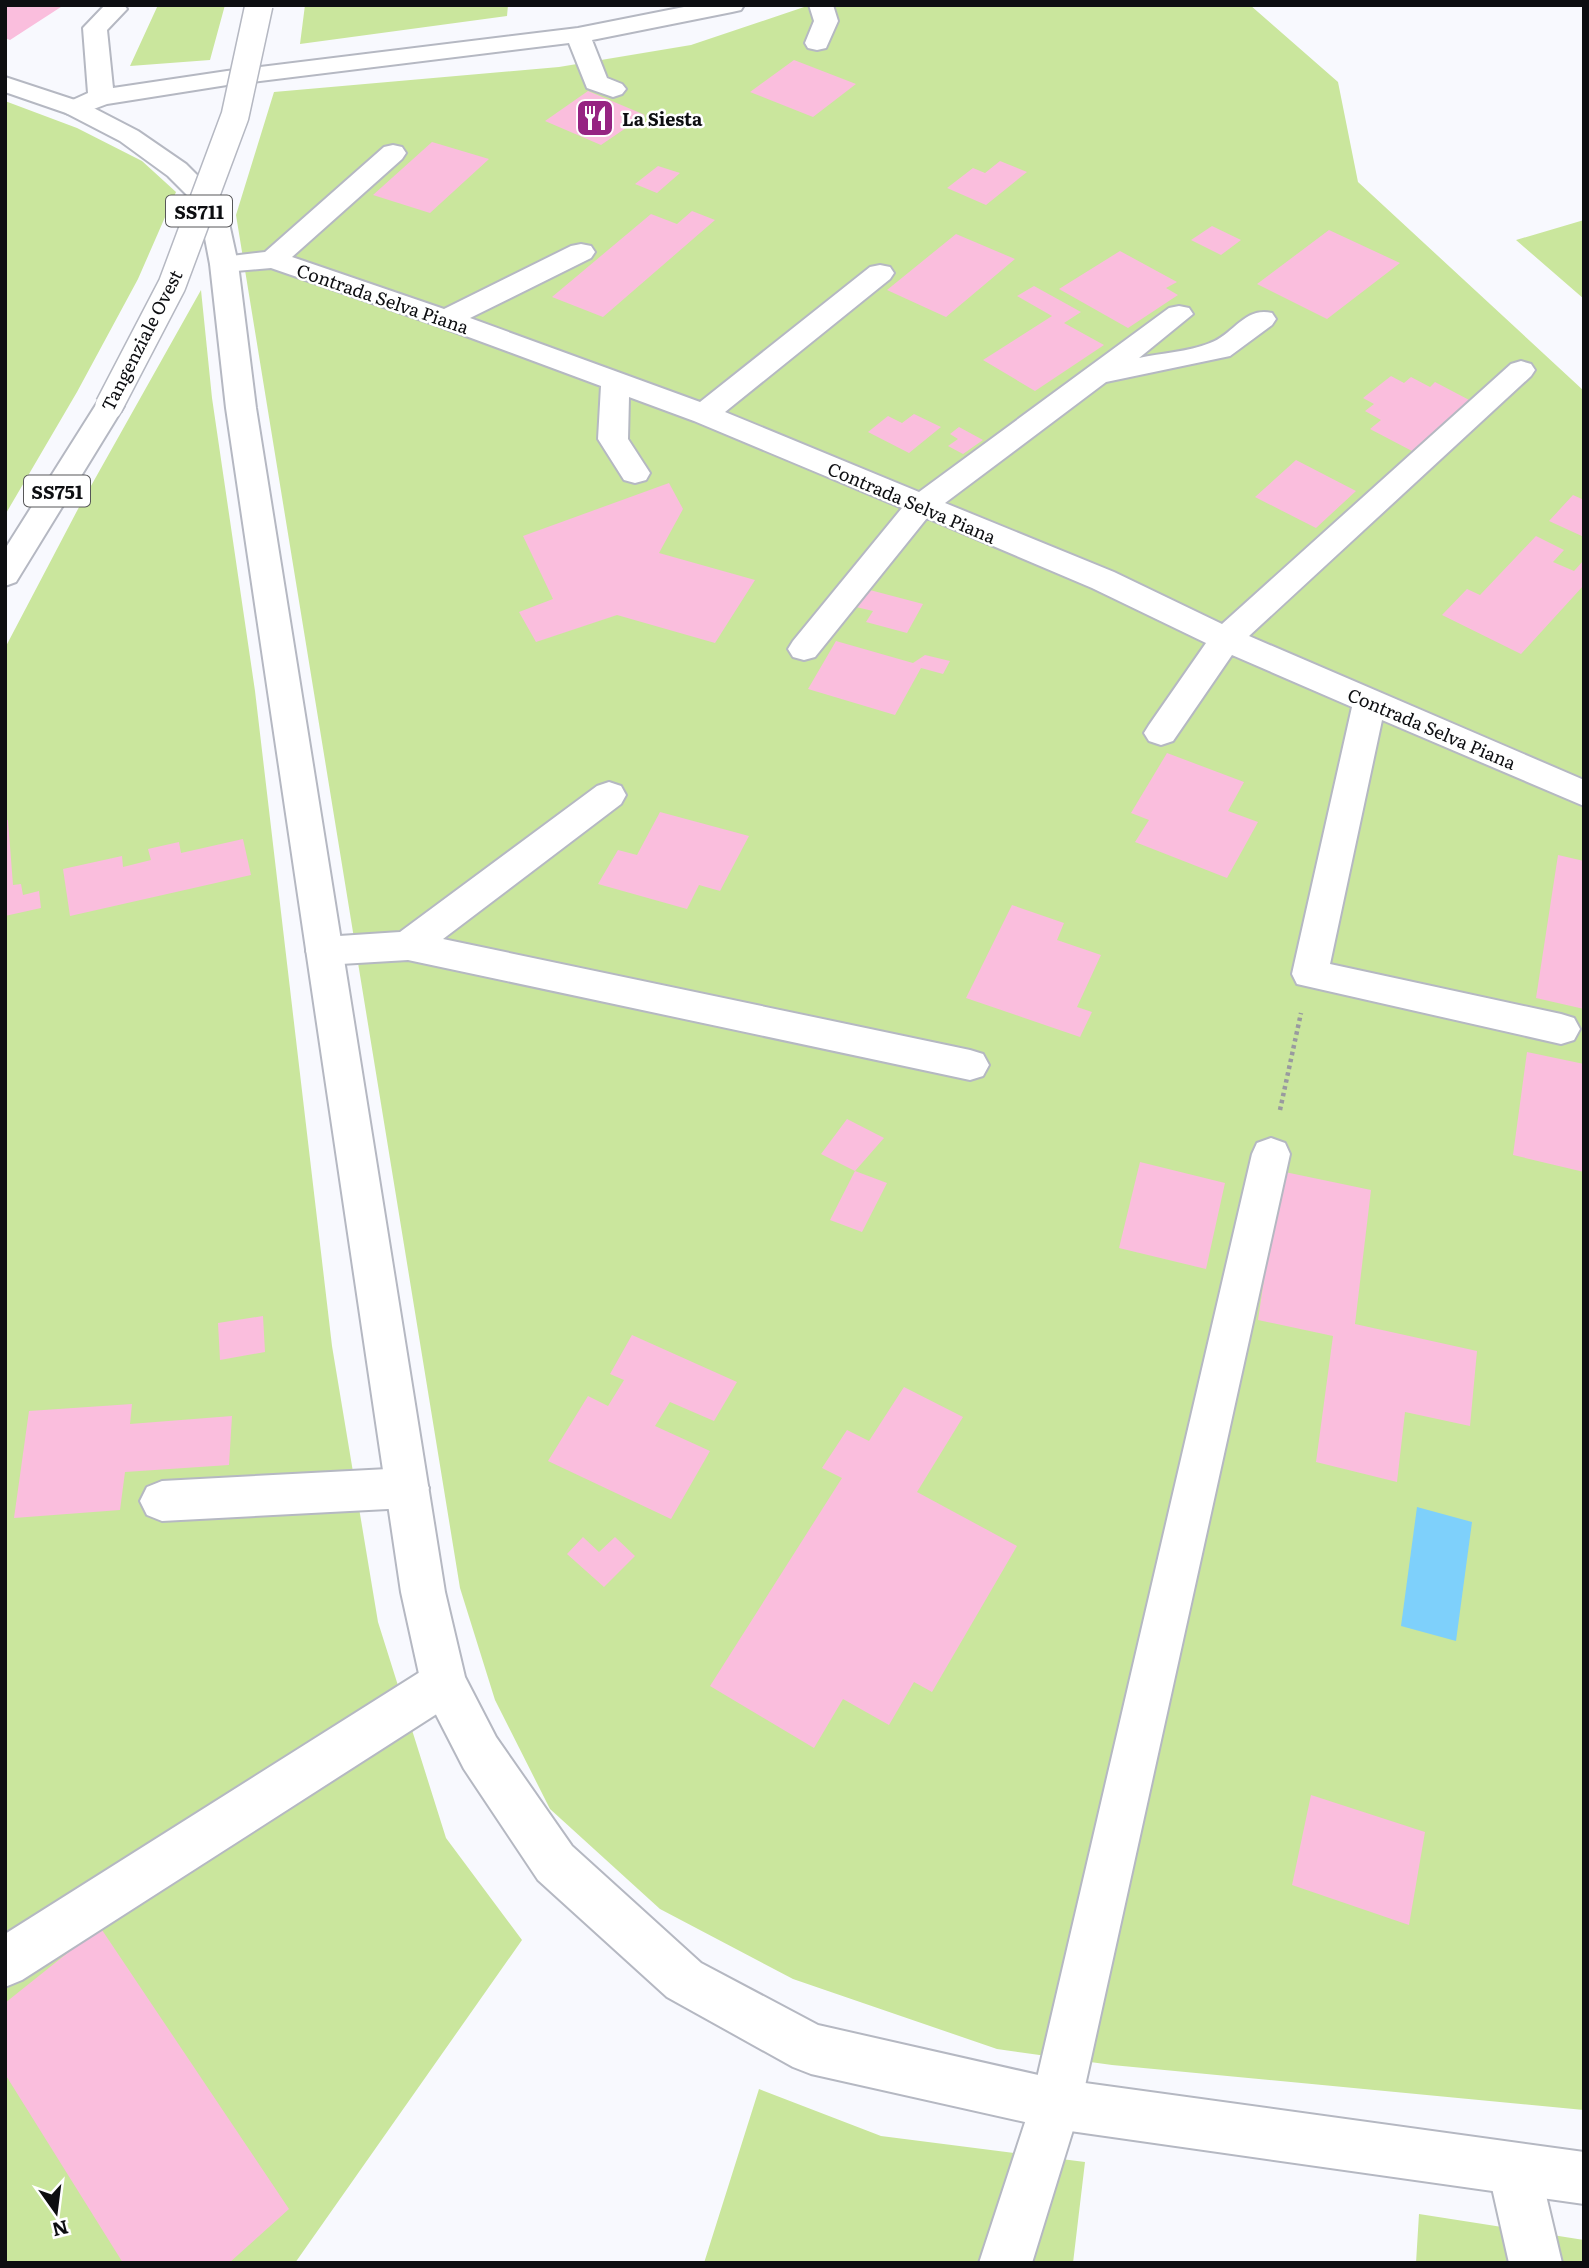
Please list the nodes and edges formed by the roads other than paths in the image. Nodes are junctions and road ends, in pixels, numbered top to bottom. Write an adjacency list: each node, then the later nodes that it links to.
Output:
1 (258, 5): 21 (main road, Tangenziale Ovest / SS711, bridge)
2 (732, 5): 5 (main road)
3 (821, 5): 6 (main road)
4 (115, 9): 9 (main road)
5 (578, 35): 8 (main road); 9 (main road)
6 (817, 43)
7 (5, 84): 9 (main road)
8 (614, 89)
9 (88, 102): 13 (main road)
10 (393, 153): 12 (main road)
11 (581, 252): 16 (main road)
12 (273, 260): 13 (main road, Contrada Selva Piana); 16 (main road, Contrada Selva Piana)
13 (224, 264): 33 (main road)
14 (880, 273): 22 (main road)
15 (1179, 314): 19 (main road)
16 (446, 319): 20 (main road, Contrada Selva Piana)
17 (1262, 319): 19 (main road)
18 (1521, 370): 26 (main road)
19 (1095, 375): 24 (main road)
20 (616, 382): 22 (main road, Contrada Selva Piana); 23 (main road)
21 (109, 406): 25 (main road, Tangenziale Ovest / SS751)
22 (704, 414): 24 (main road, Contrada Selva Piana)
23 (635, 473)
24 (920, 506): 26 (main road, Contrada Selva Piana); 27 (main road)
25 (5, 575)
26 (1226, 639): 28 (main road, Contrada Selva Piana); 29 (main road)
27 (804, 649)
28 (1370, 701): 30 (main road, Contrada Selva Piana); 34 (main road)
29 (1161, 733)
30 (1584, 794)
31 (609, 795): 32 (main road)
32 (408, 946): 33 (main road); 35 (main road)
33 (324, 951): 37 (main road)
34 (1561, 1029)
35 (970, 1065)
36 (1270, 1154): 41 (main road)
37 (407, 1488): 38 (main road); 39 (main road)
38 (162, 1501)
39 (444, 1683): 40 (main road); 41 (main road)
40 (5, 1963)
41 (1056, 2104): 42 (main road); 44 (main road)
42 (1514, 2170): 43 (main road); 45 (main road)
43 (1584, 2178)
44 (1005, 2263)
45 (1536, 2263)

